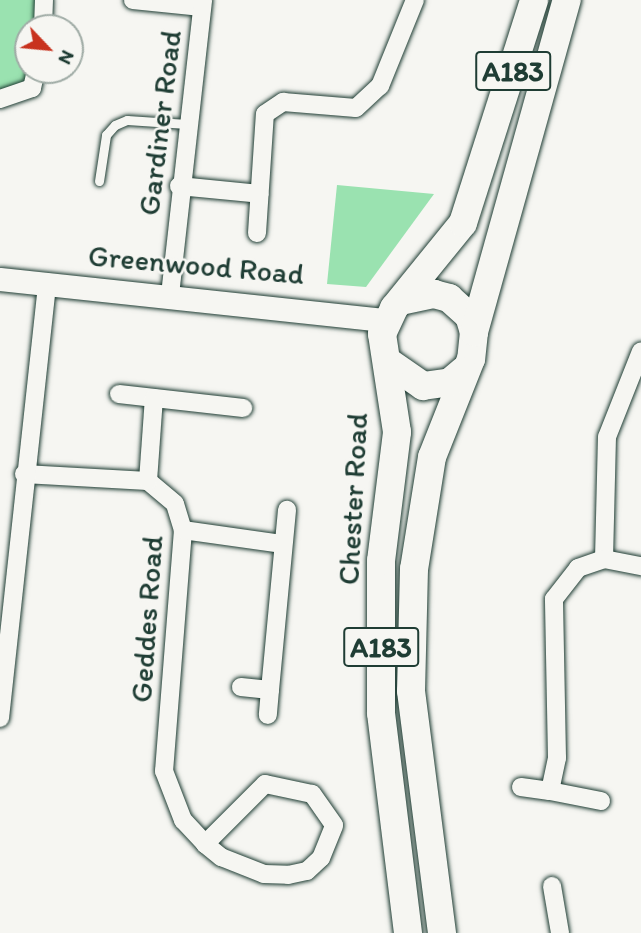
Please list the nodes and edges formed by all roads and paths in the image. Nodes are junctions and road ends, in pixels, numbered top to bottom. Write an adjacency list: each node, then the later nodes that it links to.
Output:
1 (133, 0): 5 (street)
2 (415, 0): 11 (street)
3 (534, 0): 16 (main road, A183)
4 (567, 0): 18 (main road, A183)
5 (202, 3): 8 (street, Gardiner Road)
6 (33, 84): 7 (street)
7 (0, 99)
8 (187, 124): 9 (lane); 10 (street, Gardiner Road)
9 (99, 181)
10 (179, 187): 11 (street); 15 (street, Gardiner Road)
11 (260, 194): 12 (street)
12 (257, 233)
13 (0, 278): 14 (street, Greenwood Road)
14 (47, 283): 15 (street, Greenwood Road); 26 (street)
15 (170, 295): 17 (street, Greenwood Road)
16 (405, 299): 17 (main road, A183); 18 (main road)
17 (386, 320): 20 (main road, Chester Road / A183)
18 (474, 332): 21 (main road, A183)
19 (641, 351): 22 (street)
20 (387, 361): 21 (main road); 43 (main road, Chester Road / A183)
21 (463, 371): 44 (main road, A183)
22 (635, 374): 31 (street)
23 (120, 394): 24 (street)
24 (154, 398): 25 (street); 27 (street)
25 (243, 408)
26 (24, 474): 27 (street); 33 (street)
27 (148, 481): 29 (street, Geddes Road)
28 (287, 510): 30 (street)
29 (183, 530): 30 (street); 41 (street, Geddes Road)
30 (283, 544): 35 (street)
31 (604, 559): 32 (street); 39 (street)
32 (641, 566)
33 (7, 576): 37 (street)
34 (241, 687): 35 (street)
35 (270, 690): 36 (street)
36 (268, 715)
37 (0, 718)
38 (521, 787): 39 (street)
39 (550, 791): 40 (street)
40 (601, 802)
41 (205, 844): 41 (street, Geddes Road)
42 (552, 886): 45 (street)
43 (408, 933)
44 (442, 933)
45 (560, 933)

